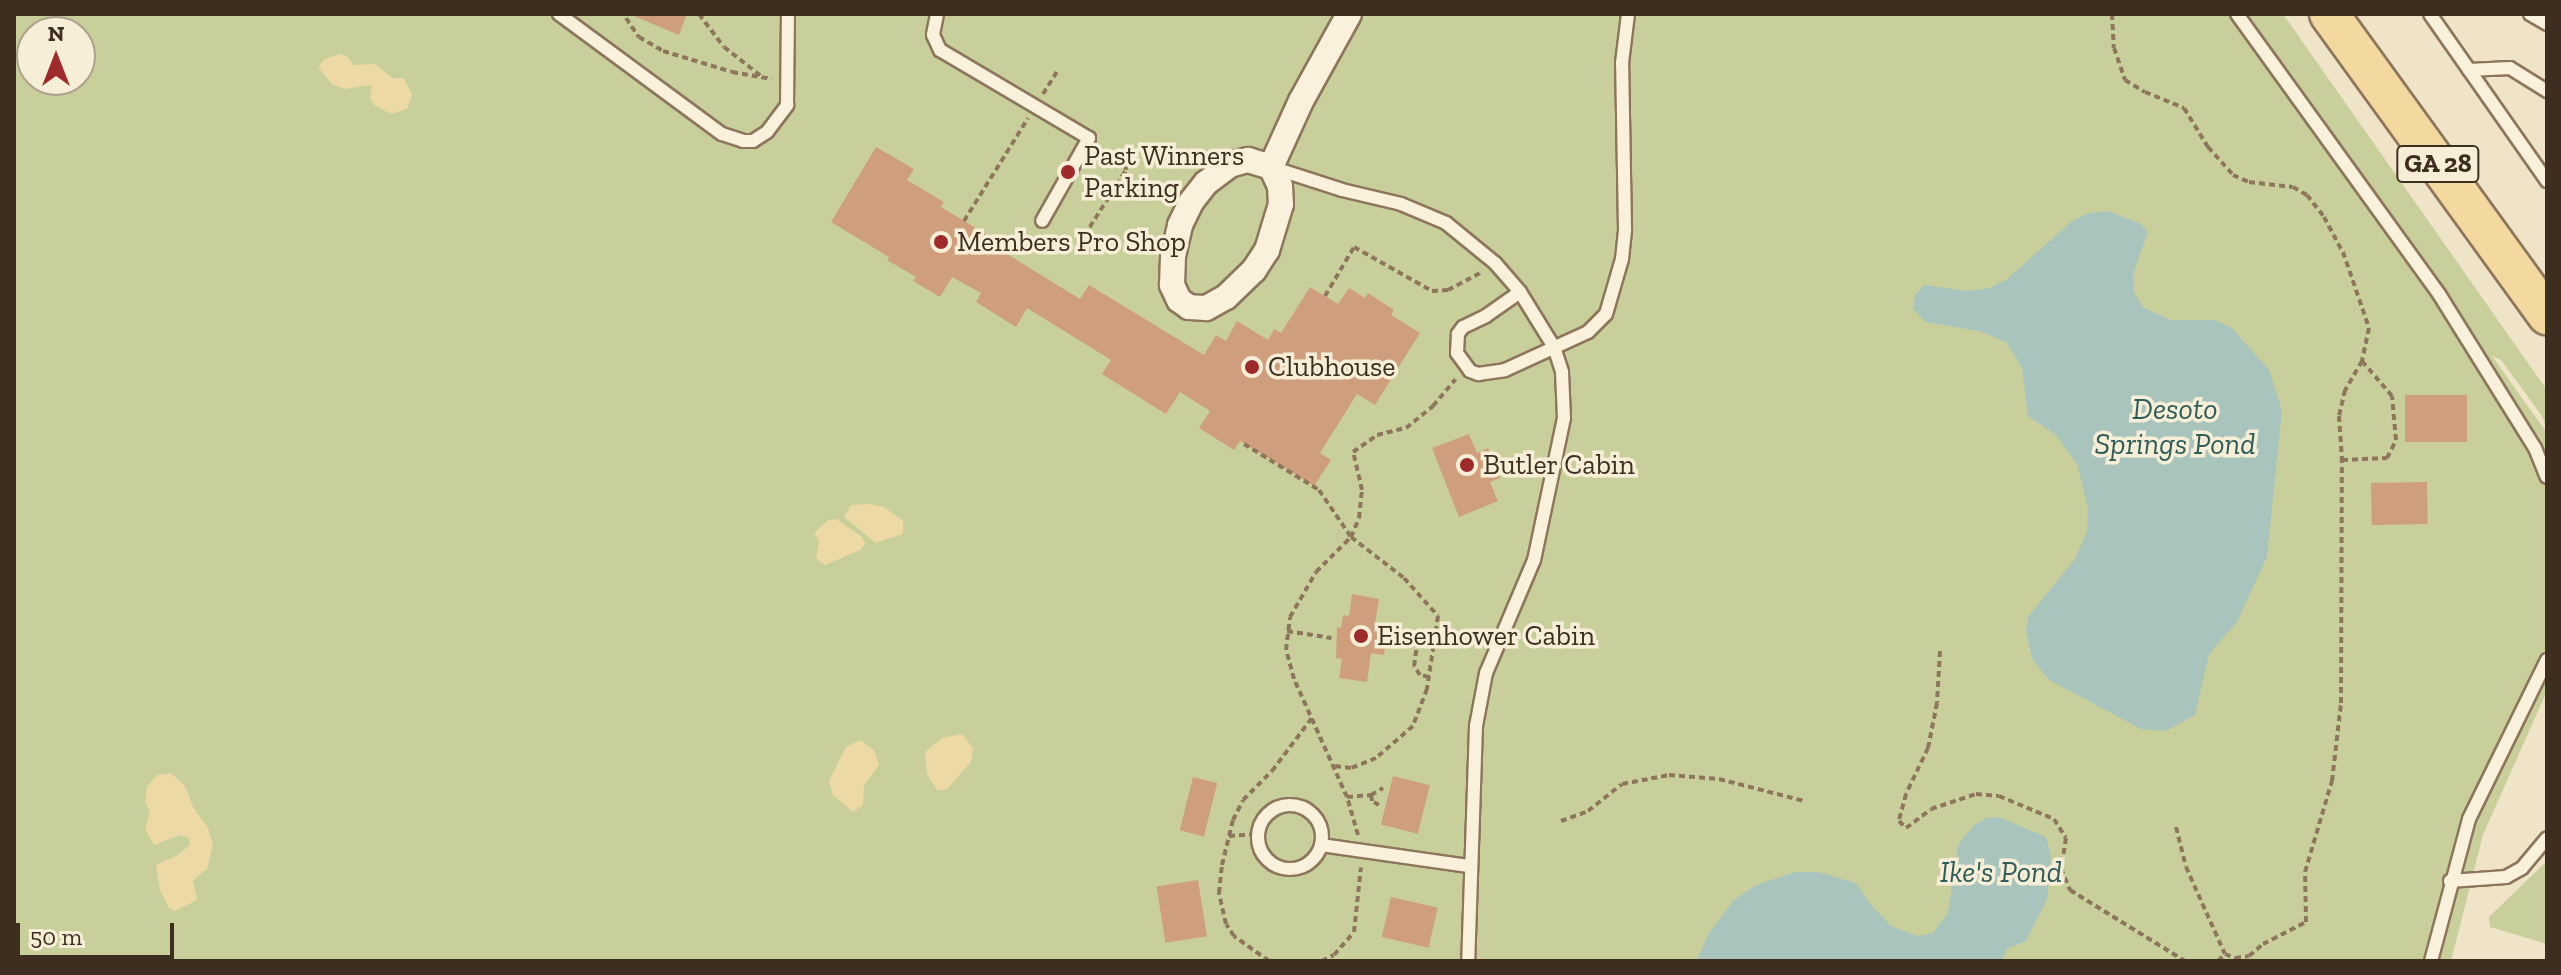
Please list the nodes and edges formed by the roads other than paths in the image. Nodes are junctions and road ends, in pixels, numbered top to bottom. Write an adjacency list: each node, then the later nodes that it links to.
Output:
1 (559, 14): 2 (lane)
2 (788, 14)
3 (937, 14): 15 (lane)
4 (1349, 14): 13 (street)
5 (1628, 14): 18 (lane)
6 (2237, 14): 19 (lane)
7 (2329, 14): 17 (main road, GA 28)
8 (2430, 14): 11 (lane)
9 (2530, 14): 10 (lane)
10 (2547, 24)
11 (2469, 70): 12 (lane); 14 (lane)
12 (2547, 91)
13 (1271, 167): 13 (street); 16 (lane)
14 (2547, 181)
15 (1042, 221)
16 (1520, 292): 18 (lane); 18 (lane)
17 (2547, 315)
18 (1554, 347): 23 (lane)
19 (2547, 477)
20 (2547, 660): 24 (lane)
21 (2547, 838): 24 (lane)
22 (1321, 845): 22 (lane); 23 (lane)
23 (1469, 866): 25 (lane)
24 (2450, 881): 26 (lane)
25 (1468, 961)
26 (2431, 961)

